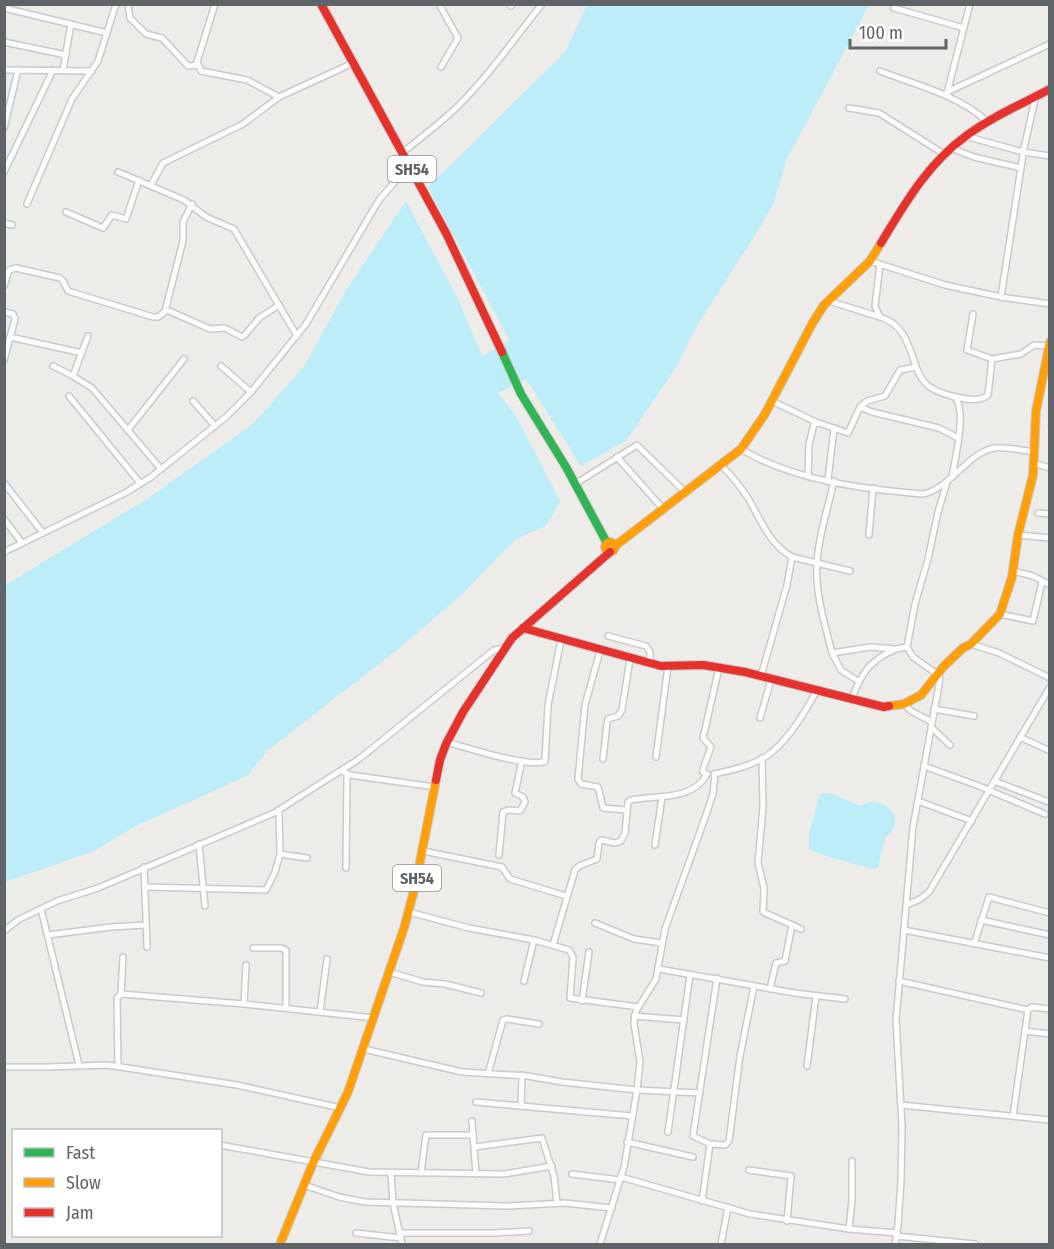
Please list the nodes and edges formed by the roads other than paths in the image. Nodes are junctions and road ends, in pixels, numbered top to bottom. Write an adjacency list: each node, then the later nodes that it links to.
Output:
1 (116, 4): 12 (street)
2 (128, 4): 17 (street)
3 (215, 4): 17 (street)
4 (439, 4): 18 (street)
5 (542, 4): 34 (street)
6 (970, 4): 11 (street)
7 (322, 5): 16 (street, SH54)
8 (4, 8): 10 (street)
9 (894, 8): 11 (street)
10 (71, 24): 12 (street); 15 (street)
11 (964, 28): 26 (street)
12 (107, 33): 23 (street)
13 (4, 42): 15 (street)
14 (1050, 44): 26 (street)
15 (66, 55): 22 (street)
16 (353, 63): 28 (street); 34 (street, SH54)
17 (198, 65): 28 (street)
18 (441, 67)
19 (4, 70): 20 (street)
20 (18, 70): 21 (street); 31 (street)
21 (53, 70): 22 (street); 39 (street)
22 (63, 70): 23 (street)
23 (92, 71): 43 (street)
24 (880, 71): 26 (street)
25 (1050, 89): 27 (street)
26 (947, 94): 30 (street)
27 (1036, 95): 30 (street); 35 (street)
28 (279, 97): 42 (street)
29 (849, 108): 33 (street)
30 (987, 122): 32 (street)
31 (4, 128)
32 (965, 136): 33 (street); 35 (street)
33 (947, 151): 38 (street); 48 (street)
34 (403, 152): 37 (street, SH54)
35 (1023, 152): 36 (street); 38 (street)
36 (1050, 156)
37 (412, 168): 60 (street); 95 (street, SH54)
38 (1021, 168): 51 (street)
39 (4, 172)
40 (118, 172): 41 (street)
41 (139, 180): 42 (street); 45 (street)
42 (151, 185): 44 (street)
43 (27, 204)
44 (192, 204): 54 (street); 55 (street)
45 (66, 212)
46 (4, 223): 47 (street)
47 (12, 225)
48 (870, 261): 49 (street); 52 (street)
49 (880, 264): 51 (street); 58 (street)
50 (5, 282): 55 (street)
51 (1001, 297): 53 (street)
52 (829, 301): 58 (street); 76 (street)
53 (1050, 304)
54 (279, 305): 55 (street); 60 (street)
55 (165, 310)
56 (4, 312): 61 (street)
57 (973, 314): 65 (street)
58 (880, 317): 69 (street)
59 (88, 336): 63 (street)
60 (297, 336): 72 (street)
61 (10, 337): 63 (street); 66 (street)
62 (1049, 344): 65 (street); 71 (street)
63 (82, 352): 70 (street)
64 (184, 359): 81 (street)
65 (992, 359): 74 (street)
66 (4, 360)
67 (53, 366): 70 (street)
68 (221, 366): 72 (street)
69 (916, 367): 74 (street); 77 (street)
70 (73, 376): 81 (street)
71 (1046, 377): 84 (street)
72 (251, 392): 79 (street)
73 (69, 396): 94 (street)
74 (955, 397): 82 (street)
75 (193, 401): 79 (street)
76 (772, 401): 78 (street); 83 (street)
77 (860, 407): 80 (street); 82 (street)
78 (818, 423): 80 (street); 90 (street)
79 (215, 426): 89 (street)
80 (834, 428): 92 (street)
81 (128, 430): 89 (street)
82 (958, 438): 91 (street)
83 (741, 449): 87 (street); 90 (street)
84 (1034, 452): 86 (street); 91 (street)
85 (617, 457): 95 (street); 97 (street); 98 (street)
86 (1033, 463): 88 (street); 103 (street)
87 (721, 465): 97 (street); 109 (street)
88 (1050, 468)
89 (161, 469): 94 (street)
90 (808, 476): 92 (street)
91 (950, 479): 96 (street); 120 (street)
92 (831, 481): 96 (street); 110 (street)
93 (4, 483): 102 (street)
94 (140, 483): 102 (street)
95 (575, 484): 107 (street, SH54)
96 (873, 488): 104 (street)
97 (686, 493): 98 (street)
98 (664, 510): 107 (street)
99 (1038, 513): 100 (street)
100 (1050, 514)
101 (4, 519): 106 (street)
102 (43, 533): 106 (street)
103 (1018, 535): 105 (street); 111 (street)
104 (869, 536)
105 (1050, 538)
106 (22, 543): 108 (street)
107 (613, 549): 116 (street, SH54)
108 (4, 552)
109 (792, 557): 110 (street); 130 (street)
110 (817, 562): 112 (street); 124 (street)
111 (1013, 571): 113 (street); 115 (street)
112 (850, 572)
113 (1042, 582): 114 (street); 115 (street)
114 (1050, 585)
115 (1000, 614): 119 (street)
116 (523, 628): 118 (street); 121 (street, SH54)
117 (608, 636): 126 (street)
118 (561, 640): 123 (street); 149 (street)
119 (971, 644): 129 (street); 131 (street)
120 (907, 647): 122 (street); 129 (street)
121 (505, 648): 143 (street, SH54); 151 (street)
122 (896, 649): 124 (street); 133 (street)
123 (600, 651): 125 (street); 161 (street)
124 (832, 652): 133 (street)
125 (630, 659): 126 (street); 148 (street)
126 (650, 663): 127 (street)
127 (668, 666): 128 (street); 146 (street)
128 (719, 668): 130 (street); 152 (street)
129 (939, 672): 137 (street); 138 (street)
130 (761, 676): 132 (street)
131 (1050, 678)
132 (771, 680): 135 (street); 140 (street)
133 (858, 681): 136 (street)
134 (1050, 687): 142 (street)
135 (817, 690): 136 (street); 147 (street)
136 (852, 699): 137 (street)
137 (904, 704): 141 (street)
138 (934, 709): 139 (street); 141 (street)
139 (974, 716)
140 (760, 718)
141 (932, 724): 144 (street); 150 (street)
142 (1020, 737): 145 (street); 154 (street)
143 (447, 742): 149 (street); 155 (street, SH54)
144 (950, 745)
145 (1050, 751)
146 (656, 757)
147 (762, 758): 153 (street); 183 (street)
148 (603, 759)
149 (522, 761): 168 (street)
150 (924, 766): 156 (street); 158 (street)
151 (344, 772): 155 (street); 160 (street); 171 (street)
152 (707, 774): 153 (street); 157 (street)
153 (715, 774): 190 (street)
154 (994, 781): 156 (street); 159 (street)
155 (435, 787): 166 (street, SH54)
156 (989, 790): 162 (street); 163 (street)
157 (662, 797): 161 (street); 165 (street)
158 (918, 801): 163 (street); 175 (street)
159 (1049, 802)
160 (279, 810): 164 (street); 167 (street)
161 (627, 810): 174 (street)
162 (1044, 814)
163 (972, 821): 175 (street)
164 (200, 844): 170 (street); 173 (street)
165 (655, 844)
166 (423, 851): 174 (street); 178 (street, SH54)
167 (280, 854): 169 (street); 173 (street)
168 (499, 855)
169 (308, 858)
170 (144, 867): 172 (street); 177 (street)
171 (346, 868)
172 (146, 887): 173 (street); 182 (street)
173 (203, 887): 176 (street)
174 (566, 896): 192 (street)
175 (907, 905): 185 (street)
176 (205, 906)
177 (40, 909): 186 (street); 187 (street)
178 (408, 912): 189 (street); 201 (street, SH54)
179 (1050, 913): 180 (street)
180 (981, 920): 188 (street); 191 (street)
181 (596, 923): 190 (street)
182 (146, 925): 187 (street); 193 (street)
183 (792, 925): 184 (street); 207 (street)
184 (801, 929)
185 (904, 930): 191 (street); 205 (street)
186 (4, 931)
187 (48, 935): 226 (street)
188 (1050, 935)
189 (534, 940): 192 (street); 204 (street)
190 (662, 943): 200 (street)
191 (974, 944): 197 (street)
192 (553, 945): 212 (street)
193 (147, 947)
194 (253, 948): 215 (street)
195 (589, 952): 212 (street)
196 (123, 957): 209 (street)
197 (1050, 958)
198 (327, 959): 218 (street)
199 (246, 965): 213 (street)
200 (659, 969): 202 (street); 214 (street)
201 (389, 972): 208 (street); 220 (street, SH54)
202 (690, 975): 203 (street); 221 (street)
203 (717, 978): 206 (street); 234 (street)
204 (524, 981)
205 (899, 981): 216 (street); 236 (street)
206 (754, 986): 207 (street); 246 (street)
207 (770, 988): 210 (street)
208 (480, 993)
209 (121, 994): 213 (street); 228 (street)
210 (816, 996): 211 (street); 229 (street)
211 (845, 999)
212 (582, 1001): 214 (street)
213 (244, 1004): 215 (street)
214 (638, 1007): 219 (street)
215 (286, 1008): 218 (street)
216 (1028, 1010): 217 (street); 223 (street)
217 (1050, 1010)
218 (320, 1012): 220 (street)
219 (634, 1016): 221 (street); 232 (street)
220 (374, 1018): 225 (street, SH54)
221 (684, 1020): 233 (street)
222 (539, 1024): 230 (street)
223 (1025, 1031): 224 (street); 240 (street)
224 (1050, 1034)
225 (364, 1049): 230 (street); 238 (street, SH54)
226 (79, 1065): 227 (street); 228 (street)
227 (4, 1066)
228 (118, 1066): 238 (street)
229 (807, 1066)
230 (488, 1074): 231 (street)
231 (522, 1075): 232 (street); 237 (street)
232 (637, 1090): 233 (street); 239 (street)
233 (673, 1093): 234 (street); 243 (street)
234 (700, 1093): 246 (street)
235 (476, 1102): 237 (street)
236 (901, 1105): 240 (street); 269 (street)
237 (521, 1106): 239 (street)
238 (341, 1107): 251 (street, SH54)
239 (632, 1116): 245 (street)
240 (1013, 1116): 241 (street)
241 (1050, 1120)
242 (472, 1121): 244 (street)
243 (668, 1132)
244 (473, 1135): 248 (street); 255 (street)
245 (627, 1142): 249 (street); 258 (street)
246 (710, 1144): 260 (street)
247 (222, 1145): 251 (street)
248 (475, 1147): 252 (street); 256 (street)
249 (693, 1157)
250 (852, 1161): 266 (street)
251 (313, 1163): 254 (street); 259 (street, SH54)
252 (552, 1166): 256 (street); 262 (street)
253 (749, 1170): 265 (street)
254 (391, 1173): 255 (street); 261 (street)
255 (421, 1173): 256 (street)
256 (476, 1174)
257 (572, 1174): 258 (street)
258 (620, 1179): 260 (street); 264 (street)
259 (304, 1185): 261 (street); 271 (street, SH54)
260 (702, 1201): 263 (street)
261 (393, 1203): 262 (street); 270 (street)
262 (557, 1203): 264 (street)
263 (728, 1207): 265 (street); 273 (street)
264 (612, 1208): 272 (street)
265 (787, 1221): 266 (street)
266 (849, 1229): 269 (street)
267 (529, 1231): 270 (street)
268 (356, 1233): 270 (street)
269 (897, 1235): 274 (street); 275 (street)
270 (401, 1238)
271 (280, 1245)
272 (600, 1245)
273 (721, 1245)
274 (895, 1245)
275 (975, 1245)

